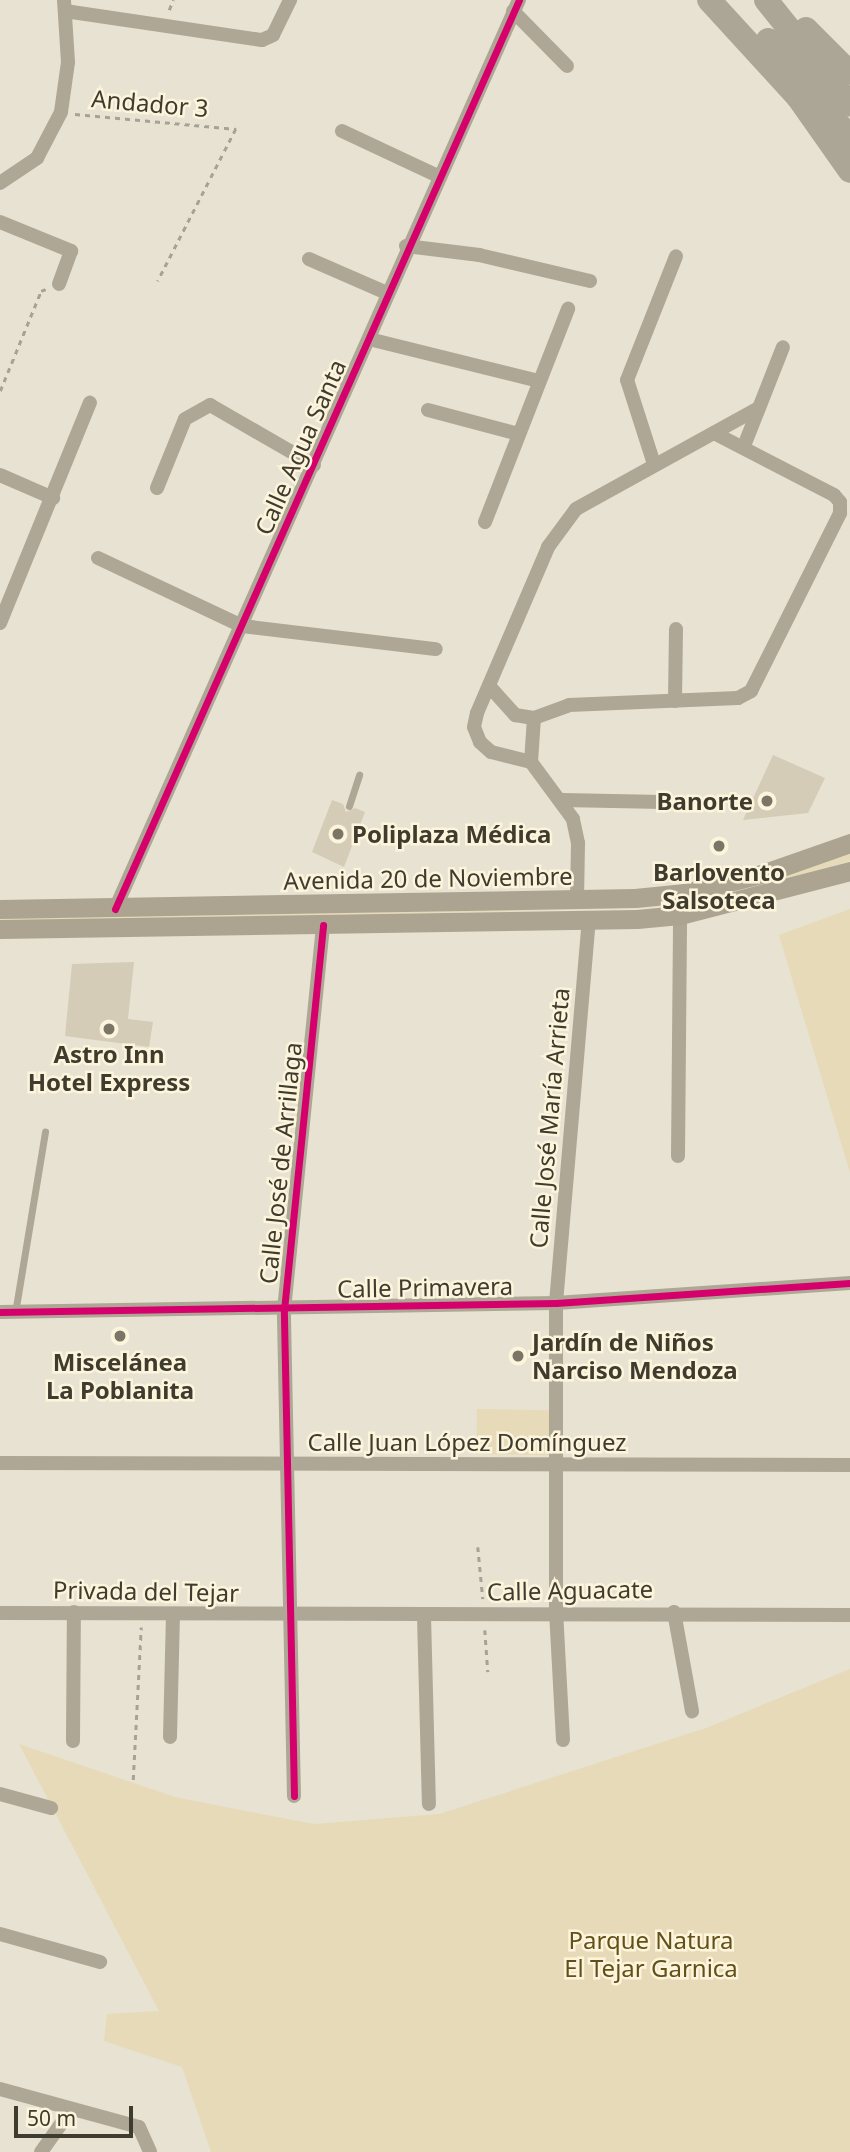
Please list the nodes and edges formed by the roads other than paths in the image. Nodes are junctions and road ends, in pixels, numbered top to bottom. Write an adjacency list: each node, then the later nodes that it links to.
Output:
1 (290, 0): 6 (street)
2 (709, 0): 13 (highway)
3 (724, 0): 12 (highway)
4 (766, 0): 10 (highway)
5 (775, 0): 9 (highway)
6 (65, 5): 15 (street)
7 (516, 6): 8 (street); 14 (street, Calle Agua Santa)
8 (567, 66)
9 (850, 73)
10 (850, 105)
11 (342, 131): 14 (street)
12 (850, 138)
13 (850, 171)
14 (438, 176): 17 (street, Calle Agua Santa)
15 (0, 183)
16 (0, 222): 21 (street)
17 (406, 246): 20 (street); 22 (street, Calle Agua Santa)
18 (676, 256): 33 (street)
19 (309, 259): 22 (street)
20 (590, 281)
21 (59, 284)
22 (387, 293): 24 (street, Calle Agua Santa)
23 (568, 309): 26 (street)
24 (369, 339): 26 (street); 34 (street, Calle Agua Santa)
25 (783, 347): 28 (street)
26 (539, 381): 31 (street)
27 (90, 404): 37 (street)
28 (757, 409): 30 (street); 32 (street)
29 (428, 410): 31 (street)
30 (714, 433): 32 (street); 33 (street)
31 (519, 434): 38 (street)
32 (744, 446): 45 (street)
33 (654, 464): 44 (street)
34 (314, 465): 36 (street); 41 (street, Calle Agua Santa)
35 (0, 475): 37 (street)
36 (157, 488)
37 (53, 498): 40 (street)
38 (485, 522)
39 (99, 558): 41 (street)
40 (0, 623)
41 (242, 626): 43 (street); 56 (street, Calle Agua Santa)
42 (676, 629): 45 (street)
43 (436, 649)
44 (490, 687): 46 (street); 47 (street)
45 (675, 701): 46 (street)
46 (534, 719): 47 (street)
47 (531, 762): 49 (street)
48 (359, 775): 51 (lane)
49 (562, 800): 50 (street); 54 (street)
50 (663, 802)
51 (349, 806)
52 (850, 843): 54 (main road, Avenida 20 de Noviembre)
53 (850, 871): 57 (main road, Avenida 20 de Noviembre)
54 (577, 900): 56 (main road, Avenida 20 de Noviembre)
55 (0, 909): 56 (main road, Avenida 20 de Noviembre)
56 (115, 909)
57 (680, 915): 58 (main road, Avenida 20 de Noviembre); 62 (street)
58 (589, 919): 59 (main road, Avenida 20 de Noviembre); 64 (street, Calle José María Arrieta)
59 (323, 925): 60 (main road, Avenida 20 de Noviembre); 65 (street, Calle José de Arrillaga)
60 (0, 929)
61 (45, 1131): 66 (lane)
62 (678, 1156)
63 (850, 1283): 64 (street, Calle Primavera)
64 (556, 1303): 65 (street, Calle Primavera); 68 (street, Calle José María Arrieta)
65 (284, 1310): 66 (street, Calle Primavera); 69 (street, Calle José de Arrillaga)
66 (7, 1313)
67 (0, 1462): 69 (street, Calle Juan López Domínguez)
68 (554, 1463): 69 (street, Calle Juan López Domínguez); 70 (street, Calle Juan López Domínguez); 72 (street, Calle José María Arrieta)
69 (287, 1465): 77 (street, Calle José de Arrillaga)
70 (850, 1465)
71 (74, 1612): 74 (street, Privada del Tejar); 75 (street, Privada del Tejar); 82 (street)
72 (556, 1612): 73 (street, Calle Aguacate); 78 (street, Calle Aguacate); 81 (street, Calle José María Arrieta)
73 (674, 1612): 76 (street, Calle Aguacate); 79 (street)
74 (0, 1613)
75 (173, 1614): 77 (street, Privada del Tejar); 80 (street)
76 (850, 1615)
77 (291, 1616): 78 (street, Calle Aguacate); 84 (street, Calle José de Arrillaga)
78 (424, 1616): 85 (street)
79 (692, 1711)
80 (170, 1737)
81 (563, 1740)
82 (73, 1741)
83 (0, 1794): 86 (street)
84 (294, 1796)
85 (429, 1804)
86 (51, 1808)
87 (0, 1934): 88 (street)
88 (100, 1962)
89 (0, 2089): 90 (street)
90 (71, 2110): 91 (street); 92 (street)
91 (41, 2152)
92 (150, 2152)

